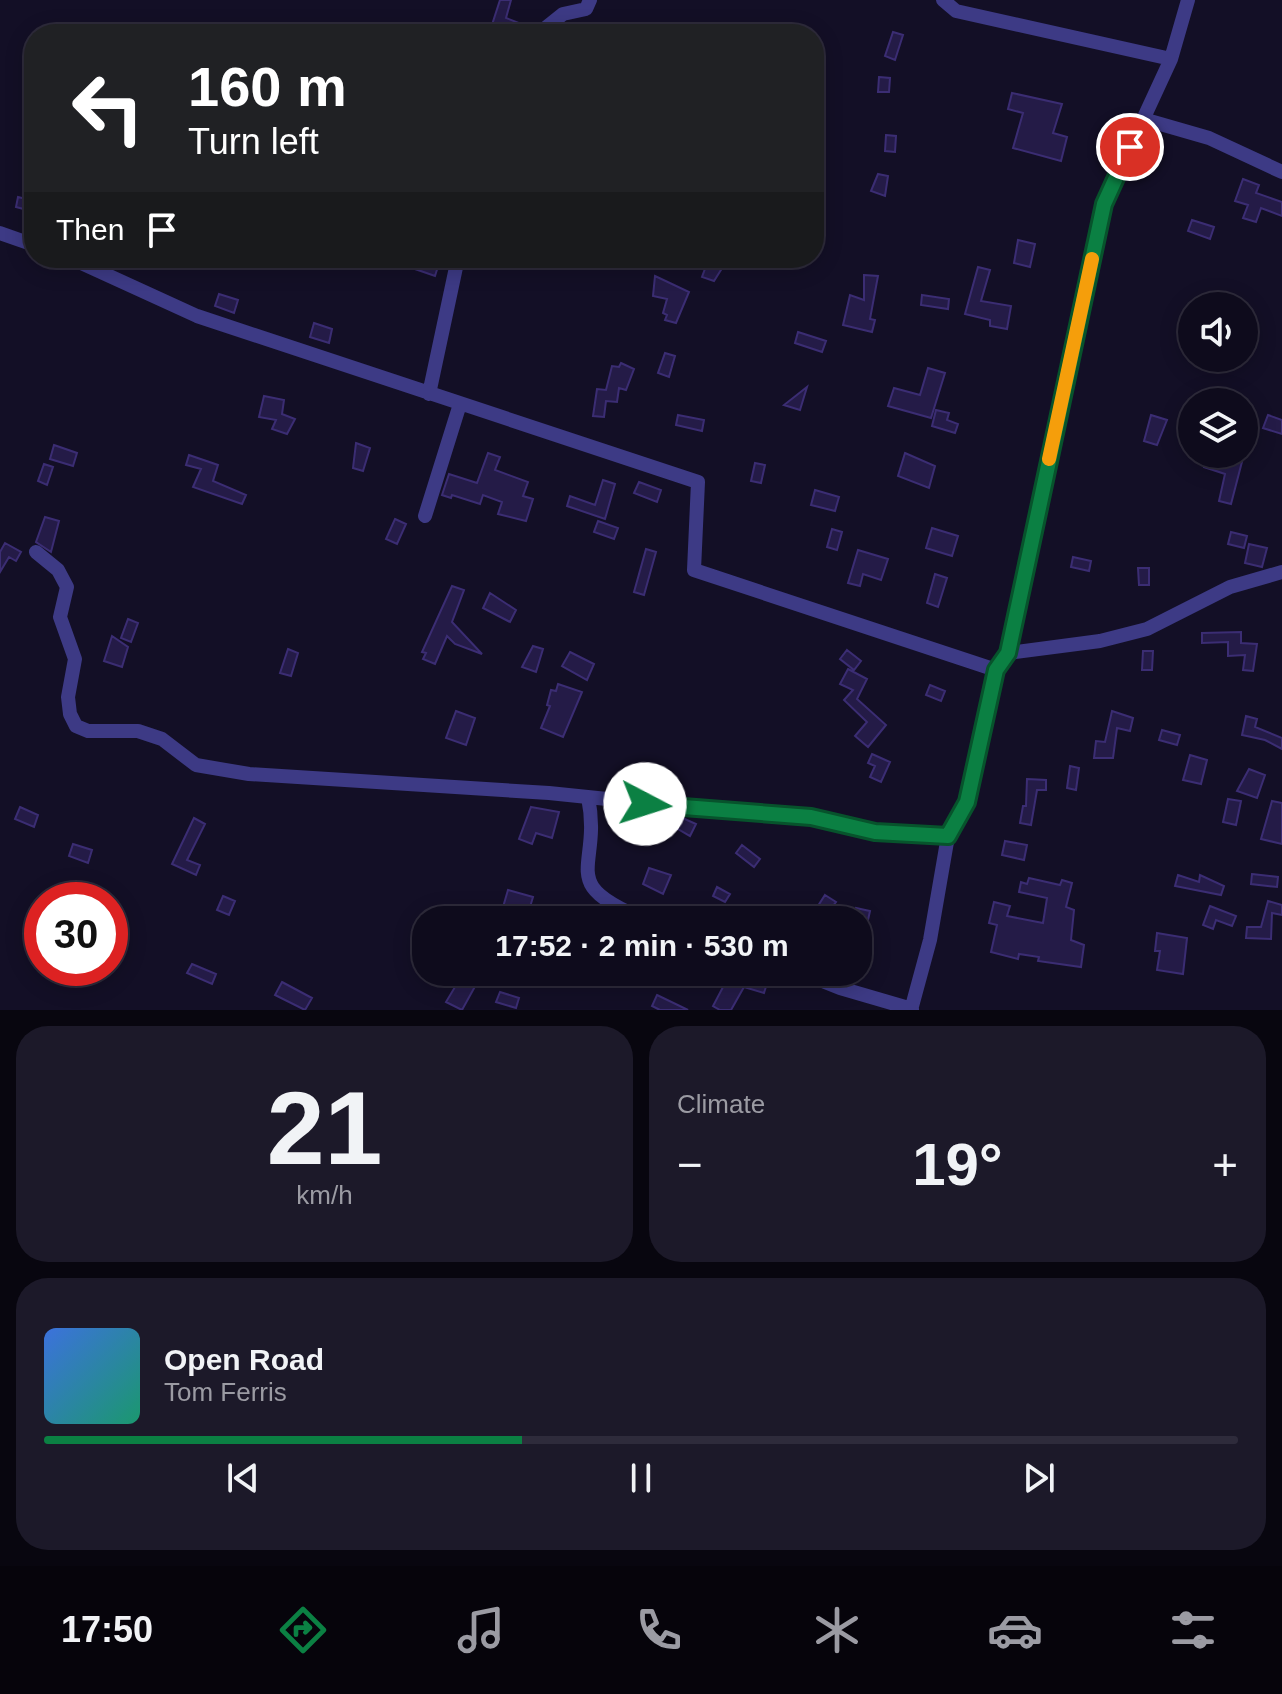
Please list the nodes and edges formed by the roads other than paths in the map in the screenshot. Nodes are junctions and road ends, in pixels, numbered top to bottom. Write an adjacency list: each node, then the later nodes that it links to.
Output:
1 (590, 0): 4 (street)
2 (943, 0): 5 (street)
3 (1188, 0): 5 (street)
4 (550, 24)
5 (1171, 59): 6 (street)
6 (1143, 119): 7 (street); 17 (street)
7 (1282, 172)
8 (0, 233): 9 (street)
9 (24, 241)
10 (92, 268): 12 (street)
11 (456, 268): 12 (street)
12 (429, 394): 13 (street)
13 (460, 404): 14 (street); 18 (street)
14 (425, 516)
15 (36, 552): 19 (street)
16 (1282, 572): 17 (street)
17 (1008, 653): 18 (street)
18 (996, 670): 20 (street)
19 (588, 797): 20 (street); 21 (street)
20 (948, 836): 23 (street)
21 (619, 906)
22 (835, 986): 23 (street)
23 (912, 1009)

